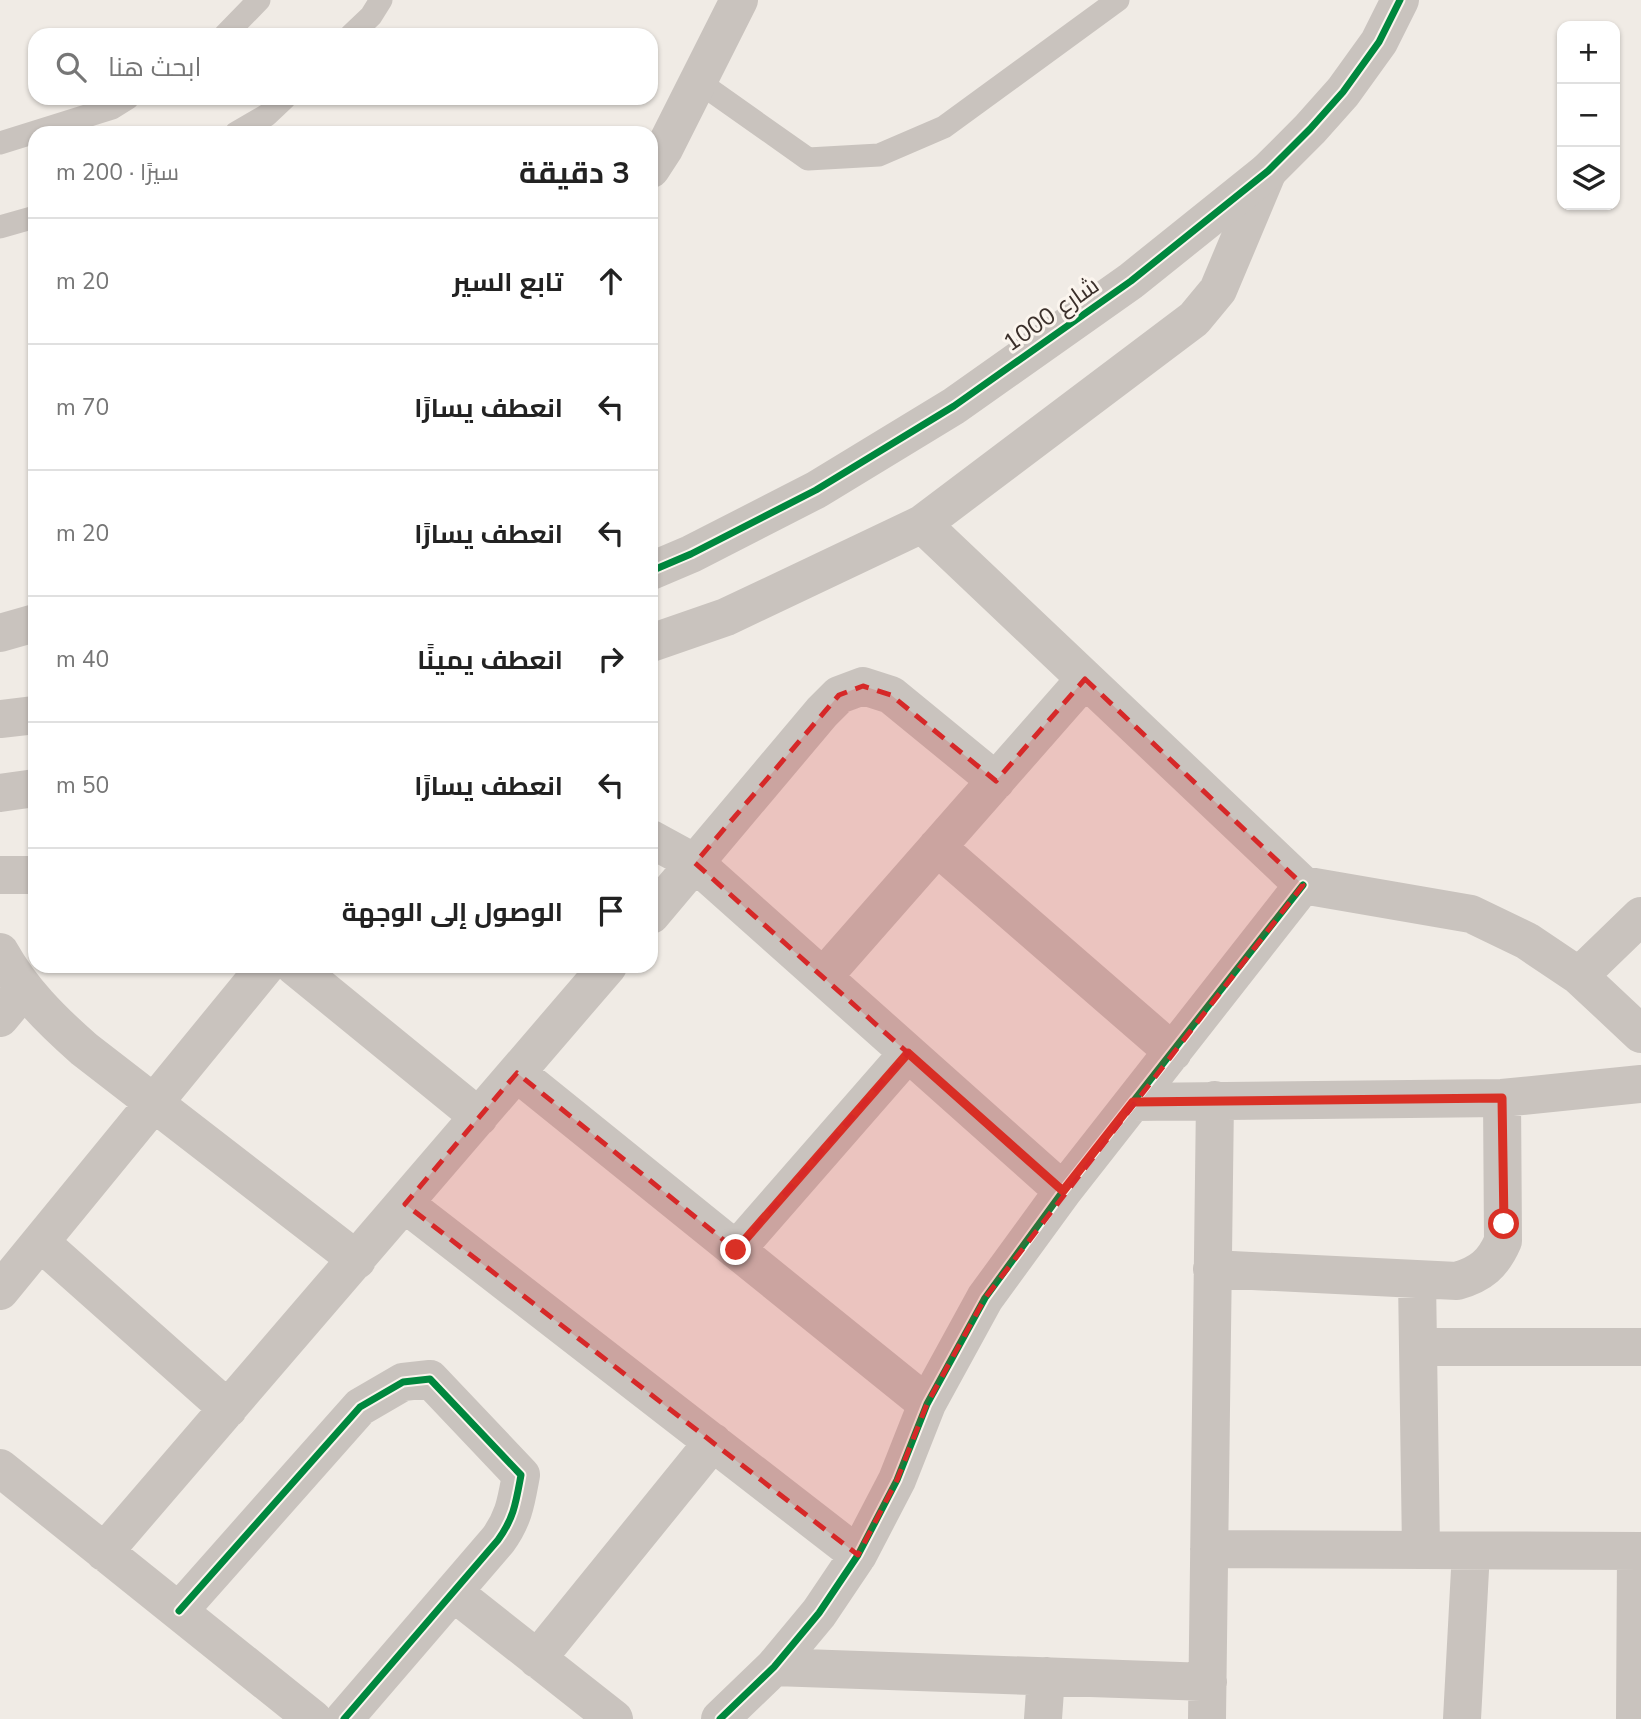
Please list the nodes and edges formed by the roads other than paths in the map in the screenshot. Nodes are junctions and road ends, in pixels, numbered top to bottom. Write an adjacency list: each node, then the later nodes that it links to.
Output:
1 (259, 0): 6 (lane)
2 (382, 0): 7 (lane)
3 (739, 0): 8 (street)
4 (1118, 0): 8 (lane)
5 (1400, 0): 16 (street, شارع 1000)
6 (232, 28)
7 (358, 28)
8 (699, 82): 15 (street)
9 (117, 105): 11 (lane)
10 (278, 105): 12 (lane)
11 (53, 126)
12 (249, 126)
13 (28, 134): 14 (lane)
14 (0, 142)
15 (658, 158)
16 (1268, 171): 19 (street); 21 (street, شارع 1000)
17 (28, 219): 18 (lane)
18 (0, 227)
19 (922, 524): 25 (street); 26 (street)
20 (658, 546): 21 (street)
21 (691, 554): 22 (street, شارع 1000)
22 (658, 568)
23 (28, 625): 24 (street)
24 (0, 633)
25 (658, 641)
26 (1085, 679): 29 (street); 37 (street)
27 (28, 716): 28 (street)
28 (0, 719)
29 (996, 781): 33 (street); 34 (street)
30 (28, 789): 31 (street)
31 (0, 793)
32 (658, 843): 34 (street)
33 (937, 847): 45 (street); 49 (street)
34 (695, 863): 38 (street); 45 (street)
35 (0, 875): 36 (street)
36 (28, 875)
37 (1303, 885): 44 (street); 49 (street)
38 (658, 907)
39 (1641, 916): 44 (street)
40 (0, 952): 46 (street)
41 (260, 973): 56 (street)
42 (302, 973): 57 (street)
43 (602, 973): 51 (street)
44 (1579, 976): 48 (street)
45 (823, 977): 50 (street)
46 (24, 989): 47 (street); 56 (street)
47 (0, 1018)
48 (1641, 1034)
49 (1173, 1052): 55 (street)
50 (908, 1053): 58 (street); 61 (street)
51 (517, 1073): 57 (street); 61 (street)
52 (1641, 1084): 53 (street)
53 (1502, 1098): 54 (street); 64 (street)
54 (1215, 1100): 55 (street); 63 (street)
55 (1133, 1102): 58 (street)
56 (153, 1105): 60 (street); 62 (street)
57 (479, 1116): 59 (street)
58 (1063, 1191): 68 (street)
59 (405, 1204): 62 (street); 70 (street)
60 (40, 1242): 65 (street); 69 (street)
61 (736, 1250): 68 (street)
62 (356, 1260): 69 (street)
63 (1212, 1269): 64 (street); 72 (street)
64 (1417, 1279): 66 (street)
65 (0, 1291)
66 (1418, 1347): 67 (street); 73 (street)
67 (1641, 1347)
68 (927, 1404): 77 (street)
69 (228, 1409): 76 (street)
70 (713, 1442): 77 (street); 80 (street)
71 (0, 1468): 76 (street)
72 (1209, 1549): 73 (street); 83 (street)
73 (1421, 1550): 74 (street)
74 (1471, 1551): 75 (street); 90 (street)
75 (1639, 1551): 91 (street)
76 (104, 1552): 79 (street)
77 (858, 1555): 81 (street)
78 (453, 1592): 79 (street); 80 (street); 85 (street)
79 (179, 1611): 84 (street)
80 (537, 1659): 86 (street)
81 (774, 1667): 82 (street); 87 (street)
82 (1046, 1676): 83 (street); 88 (street)
83 (1208, 1682): 89 (street)
84 (313, 1719)
85 (344, 1719)
86 (614, 1719)
87 (720, 1719)
88 (1043, 1719)
89 (1207, 1719)
90 (1462, 1719)
91 (1635, 1719)

